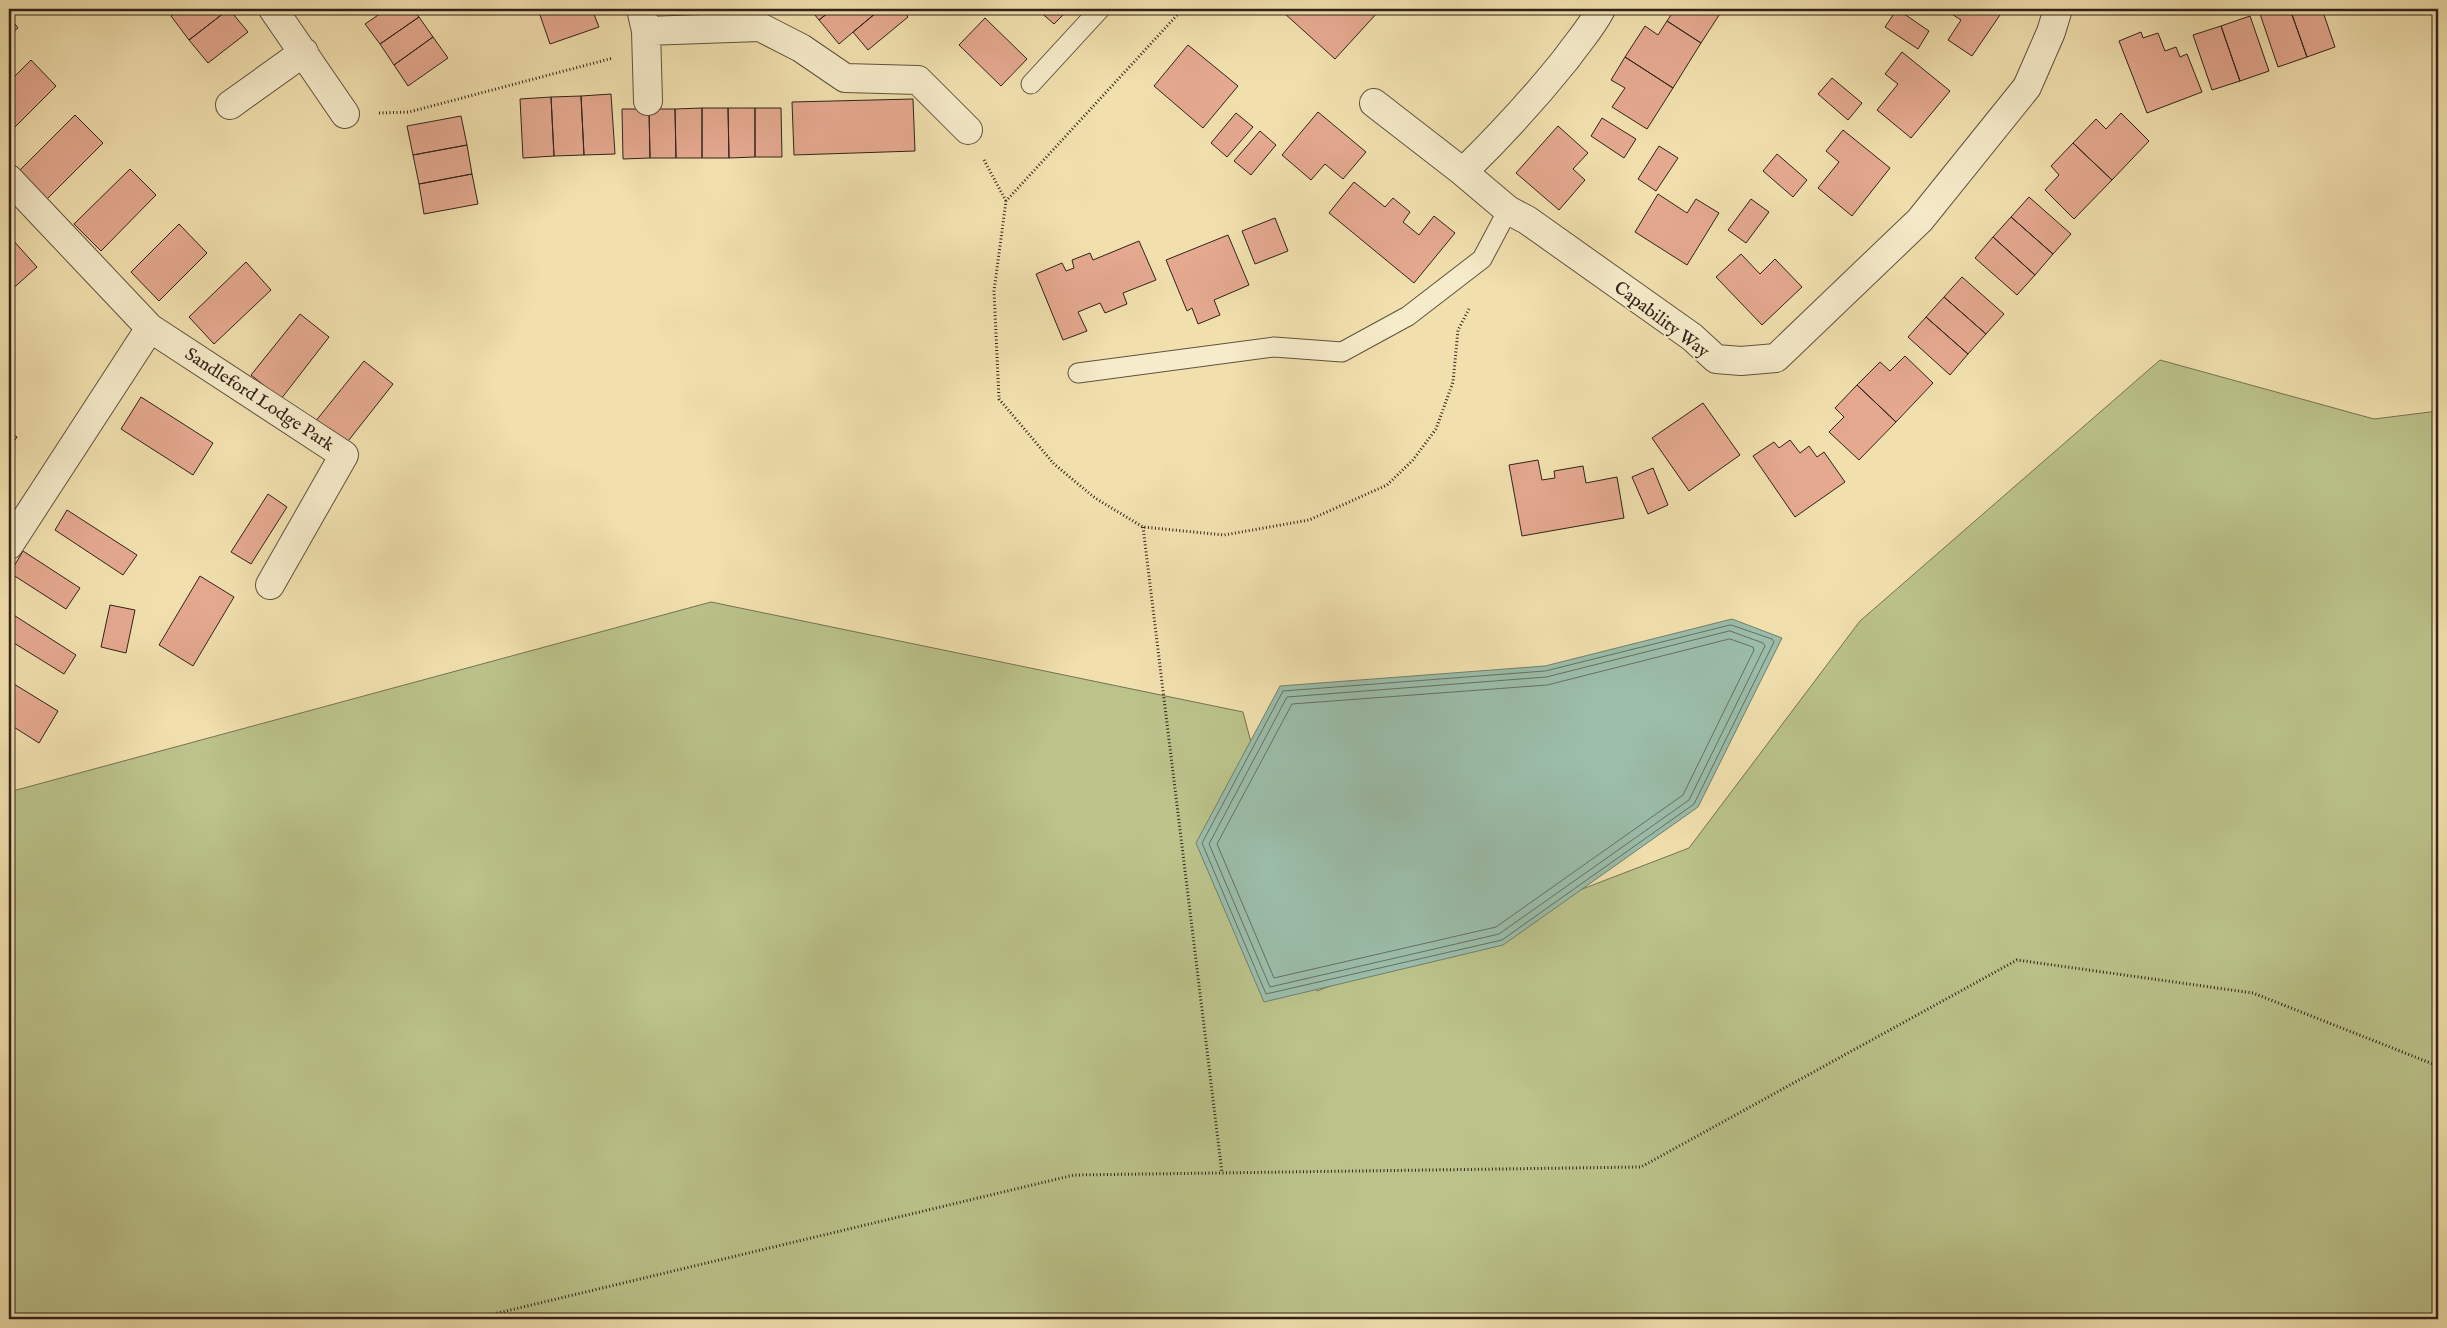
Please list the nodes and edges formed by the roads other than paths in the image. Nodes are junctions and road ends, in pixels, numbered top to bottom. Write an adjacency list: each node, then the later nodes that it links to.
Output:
1 (273, 9): 6 (street)
2 (1100, 9): 7 (lane)
3 (1601, 9): 13 (street)
4 (2058, 9): 15 (street, Capability Way)
5 (644, 20): 8 (street); 12 (street)
6 (304, 52): 10 (street); 11 (street)
7 (1031, 84)
8 (648, 101)
9 (1374, 104): 13 (street, Capability Way)
10 (230, 105)
11 (345, 114)
12 (968, 130)
13 (1463, 172): 15 (street, Capability Way)
14 (9, 179): 16 (street, Sandleford Lodge Park)
15 (1508, 210): 17 (lane)
16 (150, 328): 18 (street); 19 (street, Sandleford Lodge Park)
17 (1078, 373)
18 (9, 544)
19 (270, 585)

